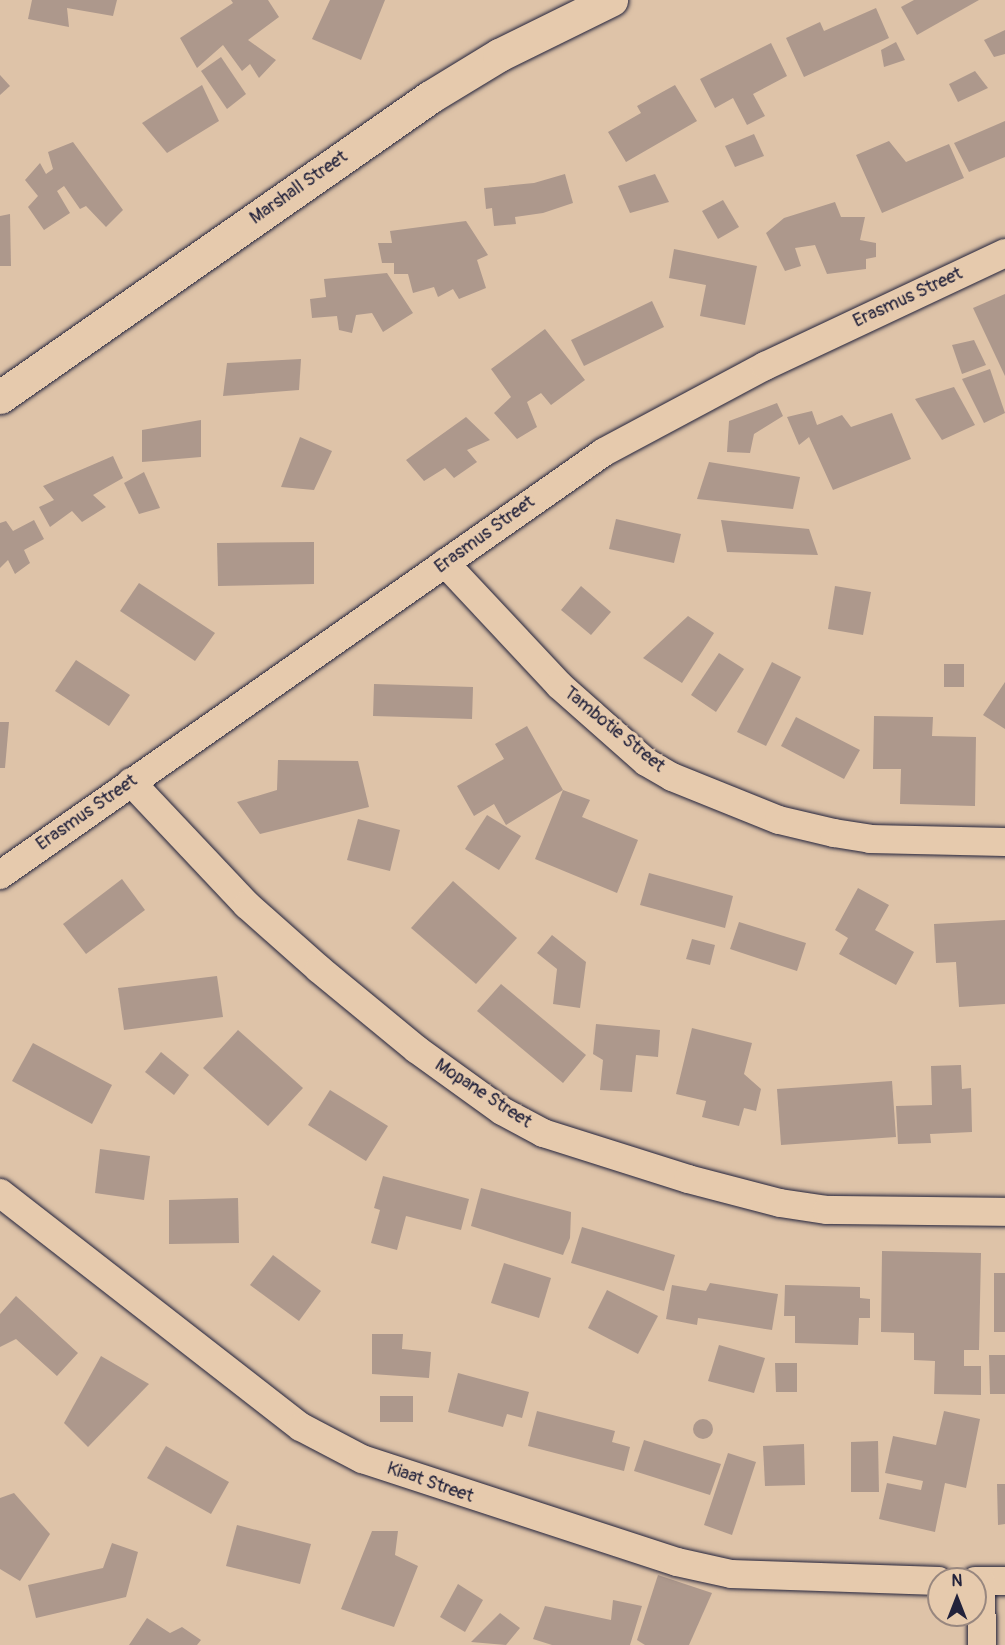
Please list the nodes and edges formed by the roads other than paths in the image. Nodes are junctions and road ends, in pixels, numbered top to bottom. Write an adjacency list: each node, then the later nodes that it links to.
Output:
1 (611, 0): 3 (street, Marshall Street)
2 (1005, 254): 4 (street, Erasmus Street)
3 (0, 397)
4 (445, 563): 5 (street, Erasmus Street); 6 (street, Tambotie Street)
5 (131, 782): 7 (street, Erasmus Street); 9 (street, Mopane Street)
6 (1005, 842)
7 (0, 875)
8 (0, 1193): 10 (street, Kiaat Street)
9 (1005, 1212)
10 (927, 1581)
11 (983, 1627): 12 (street)
12 (982, 1645)

